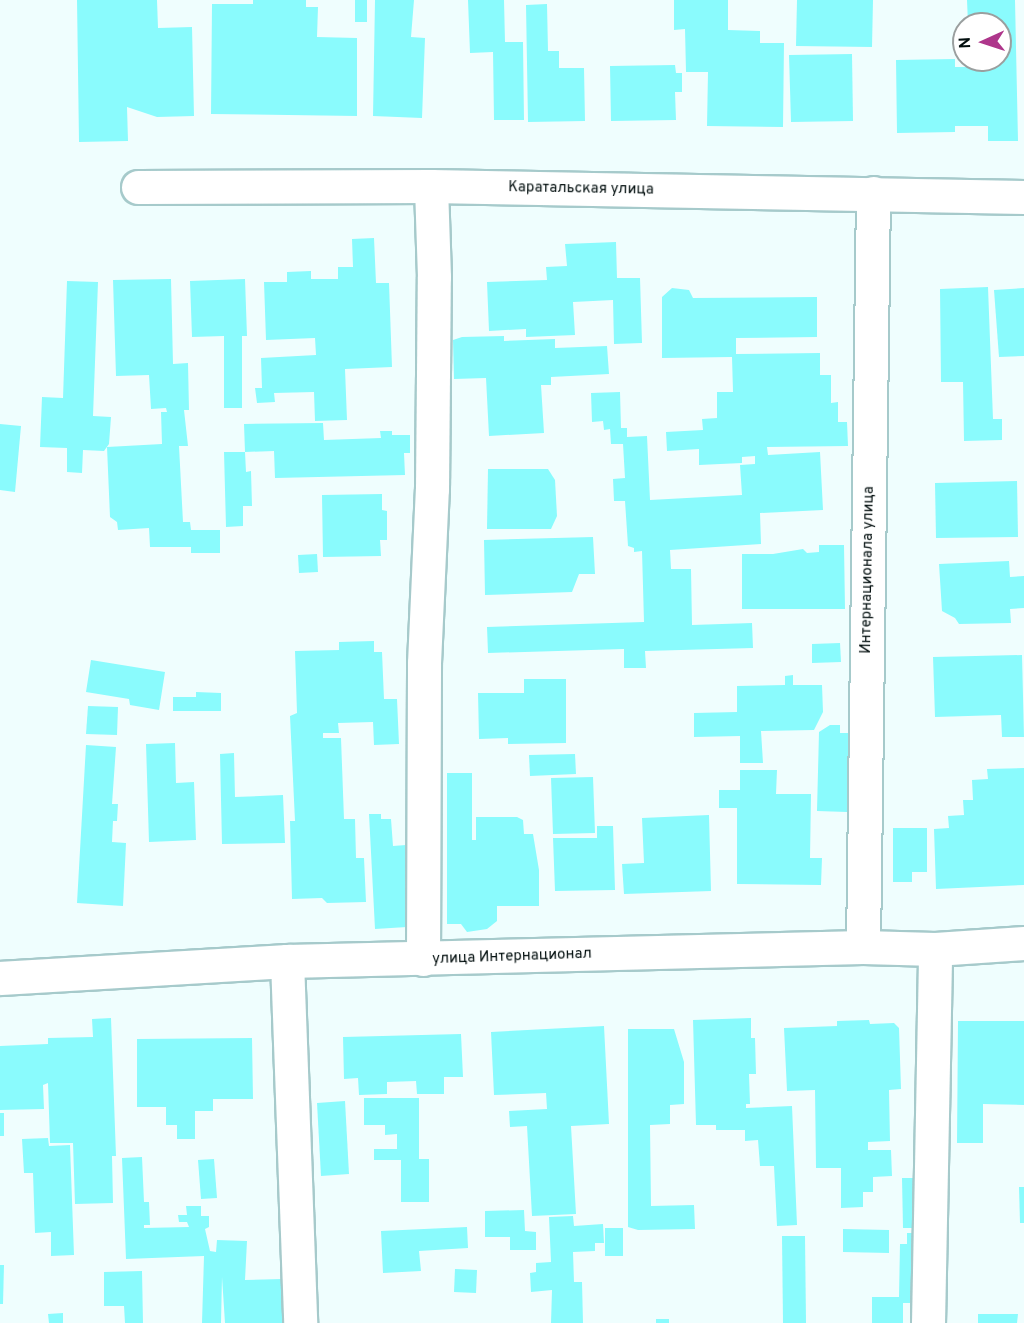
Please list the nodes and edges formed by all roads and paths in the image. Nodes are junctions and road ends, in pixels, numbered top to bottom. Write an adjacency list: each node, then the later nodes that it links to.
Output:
1 (431, 186): 2 (street, Каратальская улица); 3 (street, Каратальская улица); 8 (street)
2 (138, 187)
3 (873, 193): 4 (street, Каратальская улица); 6 (street, Интернационала улица)
4 (1024, 197)
5 (1024, 944): 7 (street, улица Интернационал)
6 (863, 947): 7 (street, улица Интернационал); 8 (street, улица Интернационал)
7 (934, 949): 12 (street)
8 (423, 959): 9 (street, улица Интернационал)
9 (287, 961): 10 (street, улица Интернационал); 11 (street)
10 (0, 978)
11 (300, 1323)
12 (928, 1323)

